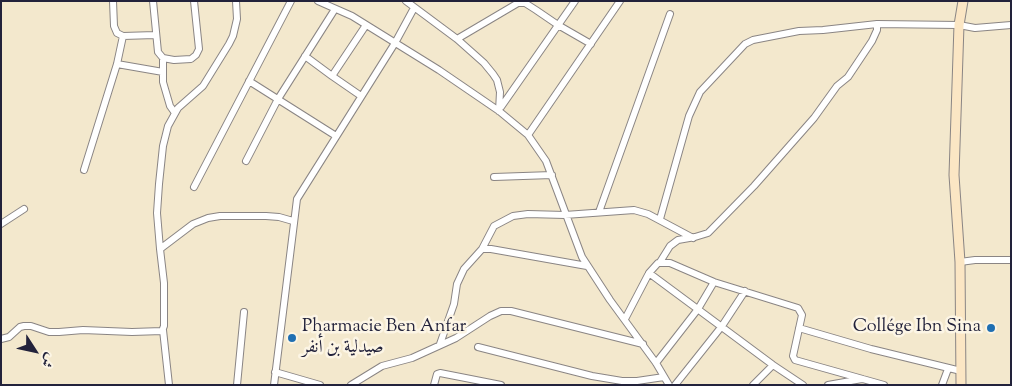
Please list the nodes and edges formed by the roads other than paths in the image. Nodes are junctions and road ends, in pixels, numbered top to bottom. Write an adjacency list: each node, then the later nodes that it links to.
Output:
1 (113, 1): 20 (street)
2 (153, 1): 19 (street)
3 (194, 1): 25 (street)
4 (236, 1): 33 (street)
5 (291, 1): 29 (street)
6 (318, 1): 12 (street)
7 (406, 1): 11 (street)
8 (575, 1): 16 (street)
9 (620, 1): 23 (street)
10 (963, 1): 17 (street)
11 (414, 8): 21 (street); 22 (street)
12 (335, 9): 15 (street); 24 (street)
13 (670, 14): 42 (street)
14 (877, 24): 17 (street); 44 (street); 47 (street)
15 (366, 25): 22 (street); 28 (street)
16 (558, 25): 21 (street); 23 (street); 32 (street)
17 (960, 25): 18 (street); 52 (street)
18 (1011, 25)
19 (155, 35): 20 (street); 25 (street)
20 (123, 36): 26 (street)
21 (457, 39): 32 (street)
22 (395, 43): 30 (street); 32 (street)
23 (591, 44): 34 (street)
24 (305, 56): 28 (street); 31 (street)
25 (163, 58): 27 (street)
26 (117, 64): 27 (street); 37 (street)
27 (163, 72): 33 (street)
28 (332, 76): 30 (street)
29 (249, 81): 31 (street); 40 (street)
30 (361, 96): 35 (street)
31 (278, 99): 35 (street); 36 (street)
32 (499, 110): 34 (street)
33 (175, 113): 48 (street)
34 (528, 135): 38 (street)
35 (336, 136): 45 (street)
36 (246, 161)
37 (84, 170)
38 (552, 175): 39 (street); 43 (street)
39 (494, 177)
40 (194, 188)
41 (24, 208): 46 (street)
42 (599, 212): 43 (street); 44 (street)
43 (565, 215): 49 (street); 53 (street)
44 (660, 219): 47 (street)
45 (294, 221): 48 (street); 71 (street)
46 (1, 224)
47 (693, 238): 51 (street)
48 (160, 249): 62 (street)
49 (482, 249): 53 (street); 64 (street)
50 (1011, 260): 52 (street)
51 (660, 262): 54 (street); 55 (street)
52 (960, 262): 70 (street)
53 (587, 266): 59 (street)
54 (649, 273): 57 (street); 59 (street)
55 (714, 282): 56 (street); 57 (street)
56 (745, 291): 60 (street); 61 (street)
57 (698, 309): 60 (street); 67 (street)
58 (244, 312): 75 (street)
59 (625, 319): 65 (street)
60 (722, 326): 68 (street); 82 (street)
61 (800, 328): 69 (street); 73 (street)
62 (164, 330): 63 (street); 74 (street)
63 (1, 339)
64 (440, 344): 65 (street); 78 (street)
65 (643, 344): 67 (street)
66 (478, 347): 72 (street)
67 (656, 363): 72 (street)
68 (773, 365): 83 (street); 84 (street)
69 (948, 369): 70 (street); 87 (street)
70 (961, 371): 88 (street)
71 (275, 372): 76 (street); 77 (street)
72 (664, 376): 81 (street)
73 (863, 379): 85 (street); 86 (street)
74 (169, 385)
75 (237, 385)
76 (274, 385)
77 (320, 385)
78 (351, 385)
79 (434, 385): 80 (street)
80 (500, 385)
81 (669, 385)
82 (675, 385)
83 (753, 385)
84 (804, 385)
85 (828, 385)
86 (884, 385)
87 (942, 385)
88 (961, 385)

